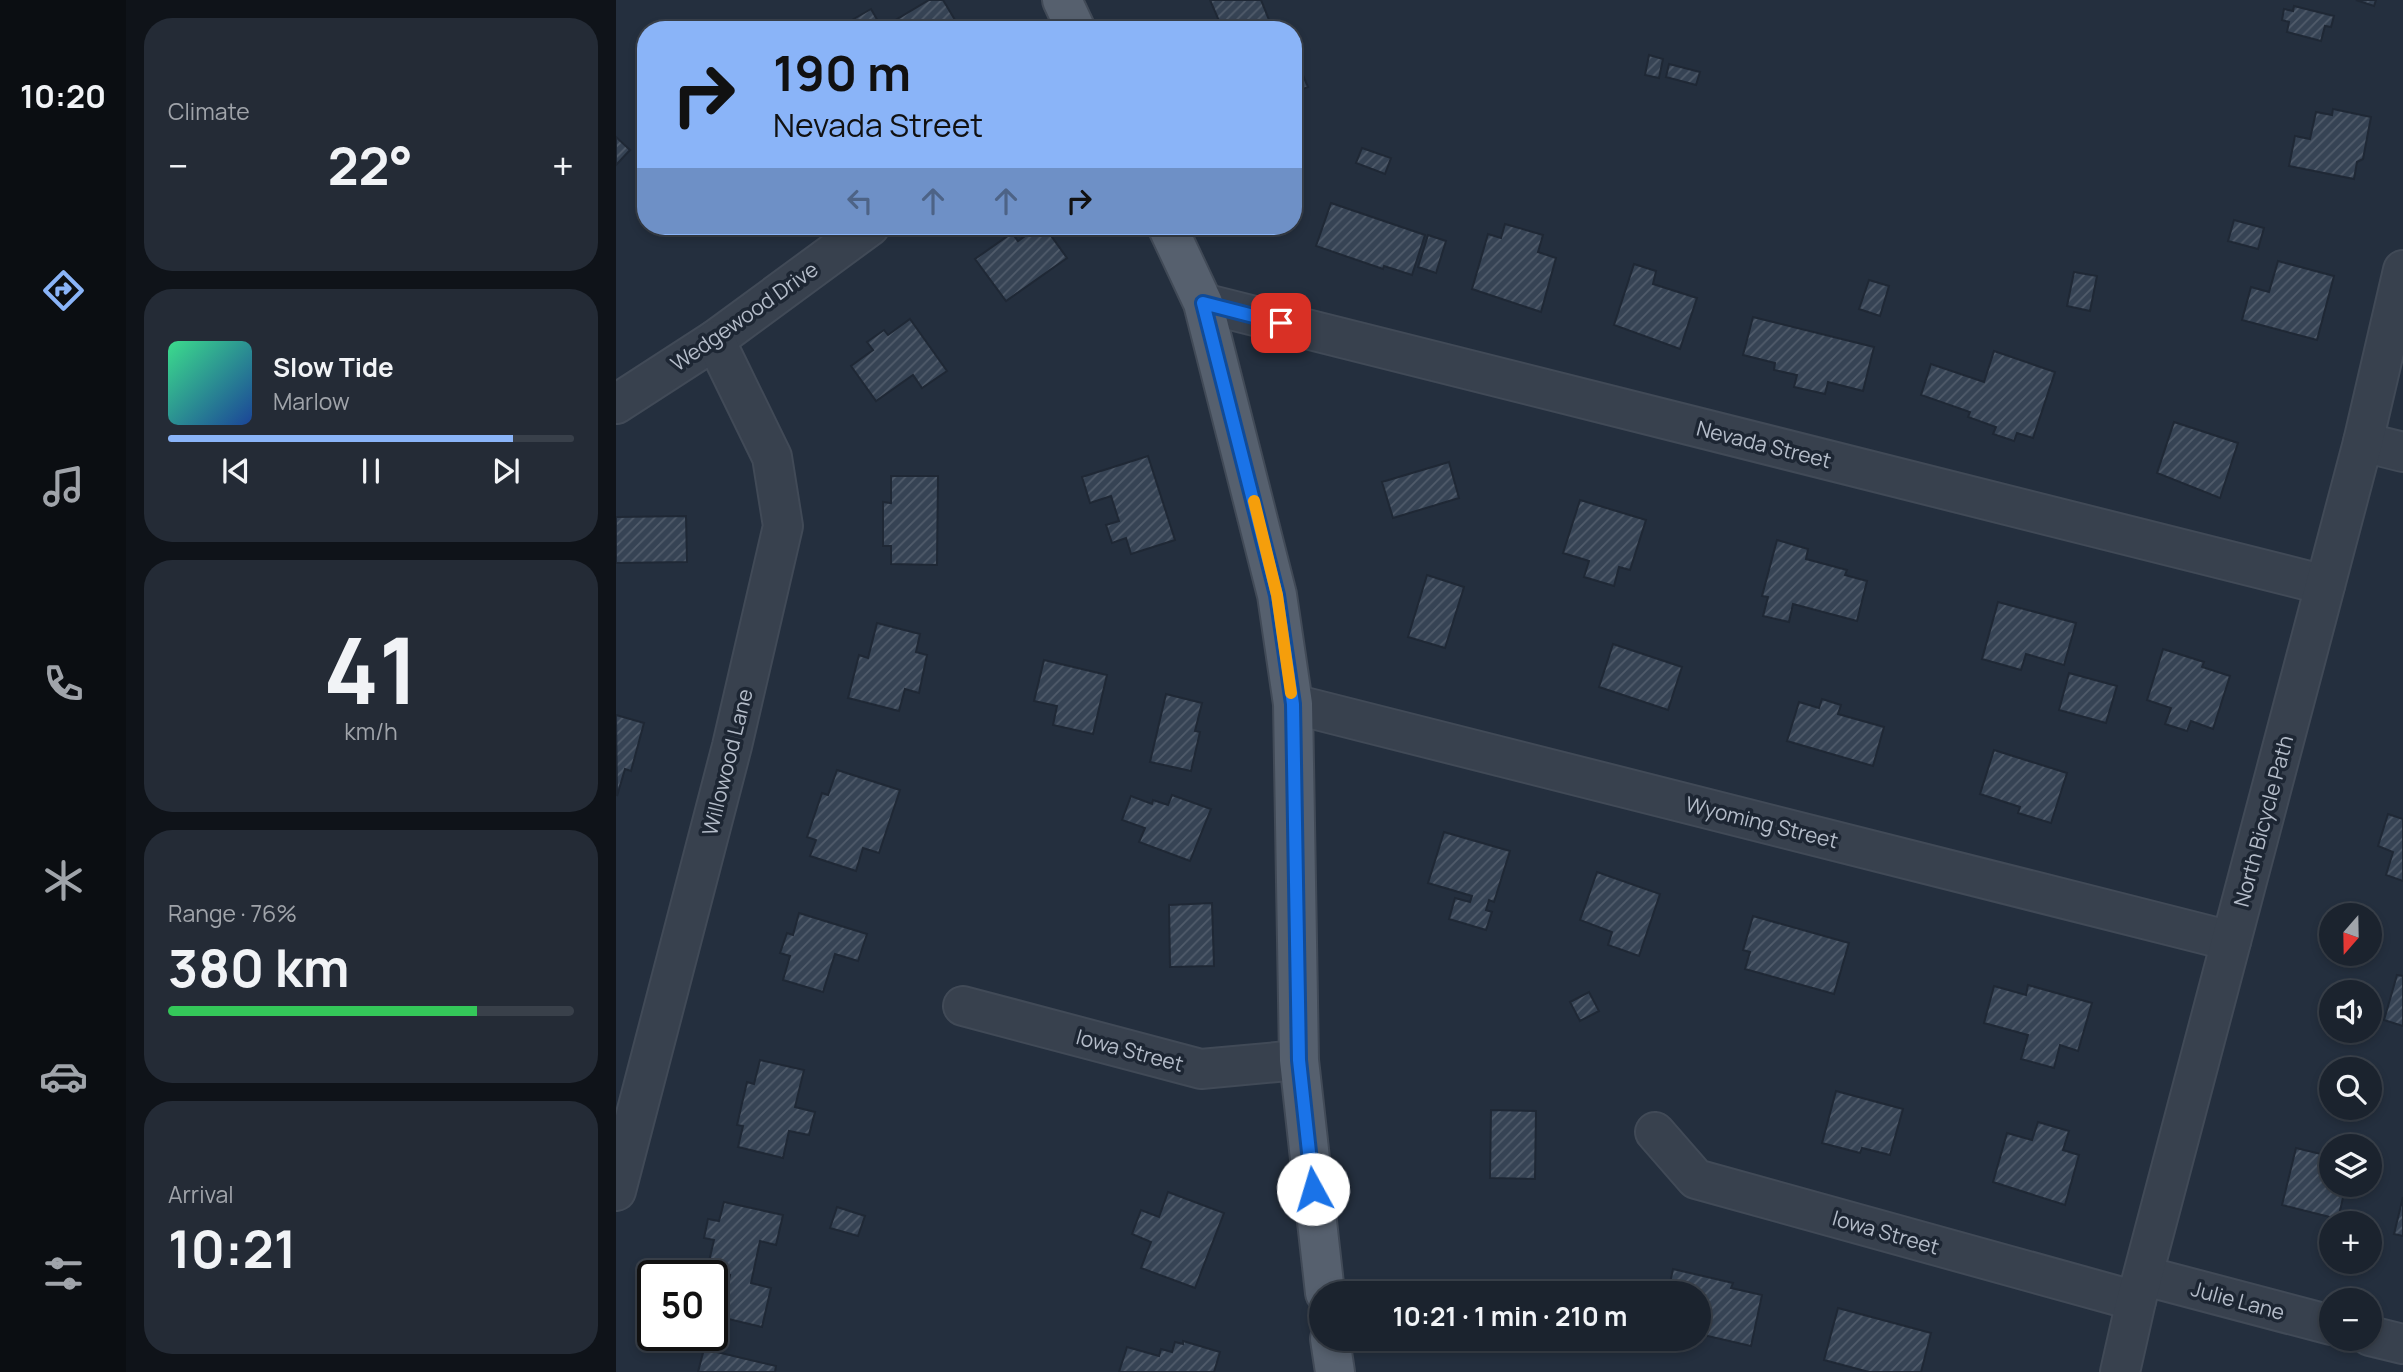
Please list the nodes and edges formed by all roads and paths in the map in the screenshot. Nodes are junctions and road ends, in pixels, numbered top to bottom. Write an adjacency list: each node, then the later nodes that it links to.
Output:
1 (1062, 0): 2 (main road)
2 (1072, 21)
3 (858, 235): 7 (street, Wedgewood Drive)
4 (1171, 235): 6 (main road)
5 (2403, 270): 9 (street, North Bicycle Path)
6 (1203, 303): 11 (street, Nevada Street); 12 (main road)
7 (715, 340): 8 (street, Wedgewood Drive); 17 (street, Willowood Lane)
8 (616, 404)
9 (2363, 442): 10 (street); 11 (street, North Bicycle Path)
10 (2403, 452)
11 (2325, 585): 13 (street, North Bicycle Path)
12 (1293, 704): 13 (street, Wyoming Street); 15 (main road)
13 (2231, 941): 19 (street, North Bicycle Path)
14 (963, 1006): 15 (street, Iowa Street)
15 (1299, 1060): 18 (main road)
16 (1655, 1132): 19 (street, Iowa Street)
17 (616, 1191)
18 (1324, 1281)
19 (2140, 1288): 20 (street, Julie Lane); 25 (street, North Bicycle Path)
20 (2319, 1323)
21 (2382, 1339): 22 (street)
22 (2403, 1345)
23 (1332, 1351): 24 (main road)
24 (1335, 1372)
25 (2120, 1372)

